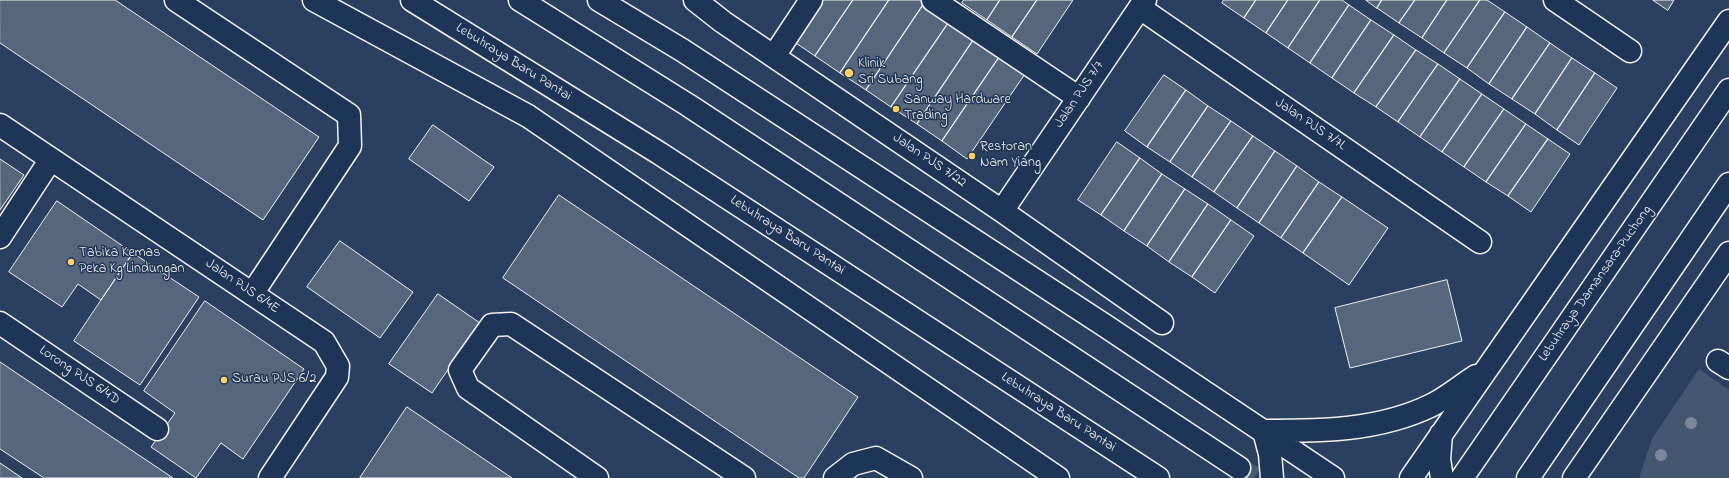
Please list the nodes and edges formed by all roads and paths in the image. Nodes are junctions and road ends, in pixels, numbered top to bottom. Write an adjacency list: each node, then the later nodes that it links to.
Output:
1 (176, 0): 23 (main road)
2 (314, 0): 37 (main road)
3 (412, 0): 38 (main road, Lebuhraya Baru Pantai)
4 (520, 0): 31 (main road)
5 (599, 0): 28 (main road)
6 (695, 0): 13 (main road, Jalan PJS 7/22)
7 (811, 0): 13 (main road)
8 (933, 0): 15 (main road)
9 (1555, 0): 12 (main road)
10 (1142, 4): 15 (main road, Jalan PJS 7/7); 21 (main road, Jalan PJS 7/7L)
11 (1729, 21): 26 (main road)
12 (1630, 51)
13 (774, 56): 19 (main road, Jalan PJS 7/22)
14 (1729, 90): 43 (main road, Lebuhraya Damansara–Puchong)
15 (1079, 98): 19 (main road, Jalan PJS 7/7)
16 (0, 125): 17 (main road, Jalan PJS 6/4E)
17 (51, 159): 20 (main road); 23 (main road, Jalan PJS 6/4E)
18 (1729, 184): 44 (main road)
19 (1002, 211): 25 (main road, Jalan PJS 7/22)
20 (0, 237)
21 (1480, 242)
22 (1729, 253): 30 (main road)
23 (252, 294): 32 (main road, Jalan PJS 6/4E)
24 (0, 323): 27 (main road, Lorong PJS 6/4D)
25 (1162, 323)
26 (1486, 369): 28 (main road); 29 (main road)
27 (157, 429)
28 (1264, 431): 39 (main road); 40 (main road)
29 (1441, 434): 41 (main road); 42 (main road)
30 (1597, 444): 45 (main road); 46 (main road)
31 (1239, 468)
32 (270, 478)
33 (597, 478): 34 (main road)
34 (744, 478)
35 (835, 478): 36 (main road)
36 (911, 478)
37 (1058, 478)
38 (1158, 478)
39 (1272, 478)
40 (1333, 478)
41 (1411, 478)
42 (1442, 478)
43 (1462, 478)
44 (1528, 478)
45 (1574, 478)
46 (1592, 478)

